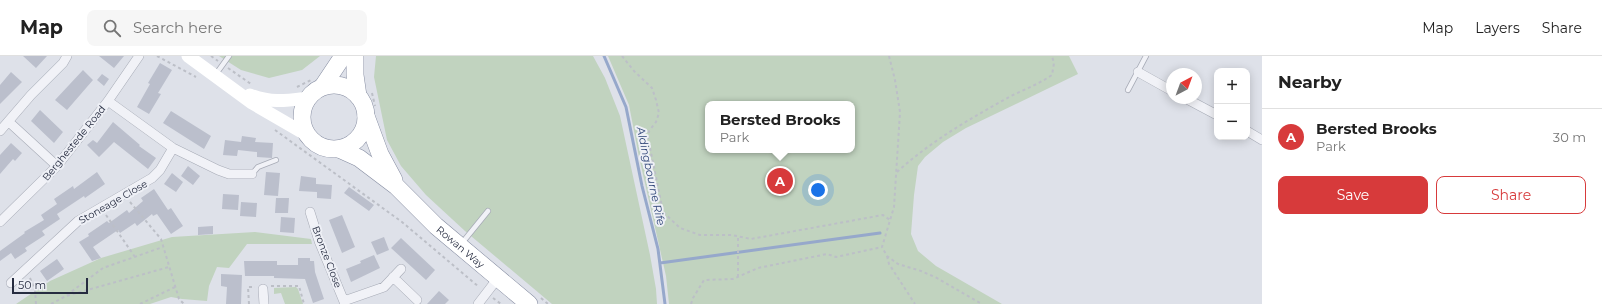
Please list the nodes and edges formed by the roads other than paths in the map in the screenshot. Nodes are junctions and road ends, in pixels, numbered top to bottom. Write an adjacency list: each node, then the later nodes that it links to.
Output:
1 (67, 56): 20 (street)
2 (139, 56): 16 (street, Berghestede Road)
3 (188, 56): 9 (street)
4 (229, 56): 9 (lane)
5 (343, 56): 10 (highway)
6 (355, 56): 14 (highway)
7 (1146, 56): 8 (lane)
8 (1138, 72): 11 (street); 13 (lane)
9 (215, 75): 12 (street)
10 (323, 86): 14 (highway); 15 (highway)
11 (1166, 88)
12 (235, 90): 15 (street); 23 (street)
13 (1128, 90)
14 (358, 96): 19 (highway)
15 (307, 98): 23 (highway)
16 (108, 100): 25 (street); 28 (street, Berghestede Road)
17 (1196, 104): 18 (street)
18 (1214, 113)
19 (366, 116): 26 (highway); 30 (highway, Rowan Way)
20 (9, 122): 21 (street); 28 (street)
21 (0, 131)
22 (1250, 133): 24 (street)
23 (307, 135): 26 (highway)
24 (1262, 140)
25 (173, 148): 29 (street); 38 (street, Stoneage Close)
26 (338, 149): 30 (highway, Rowan Way)
27 (276, 160): 29 (lane)
28 (57, 166): 33 (street, Berghestede Road)
29 (252, 174)
30 (396, 186): 34 (highway, Rowan Way)
31 (488, 211): 34 (lane)
32 (310, 212): 41 (street, Bronze Close)
33 (0, 222)
34 (460, 246): 37 (highway, Rowan Way)
35 (401, 269): 36 (street, Bronze Close)
36 (393, 278): 40 (street); 41 (street, Bronze Close)
37 (498, 278): 43 (street); 44 (highway, Rowan Way)
38 (11, 283)
39 (262, 288): 42 (street)
40 (417, 300)
41 (344, 303)
42 (264, 304)
43 (478, 304)
44 (529, 304)

